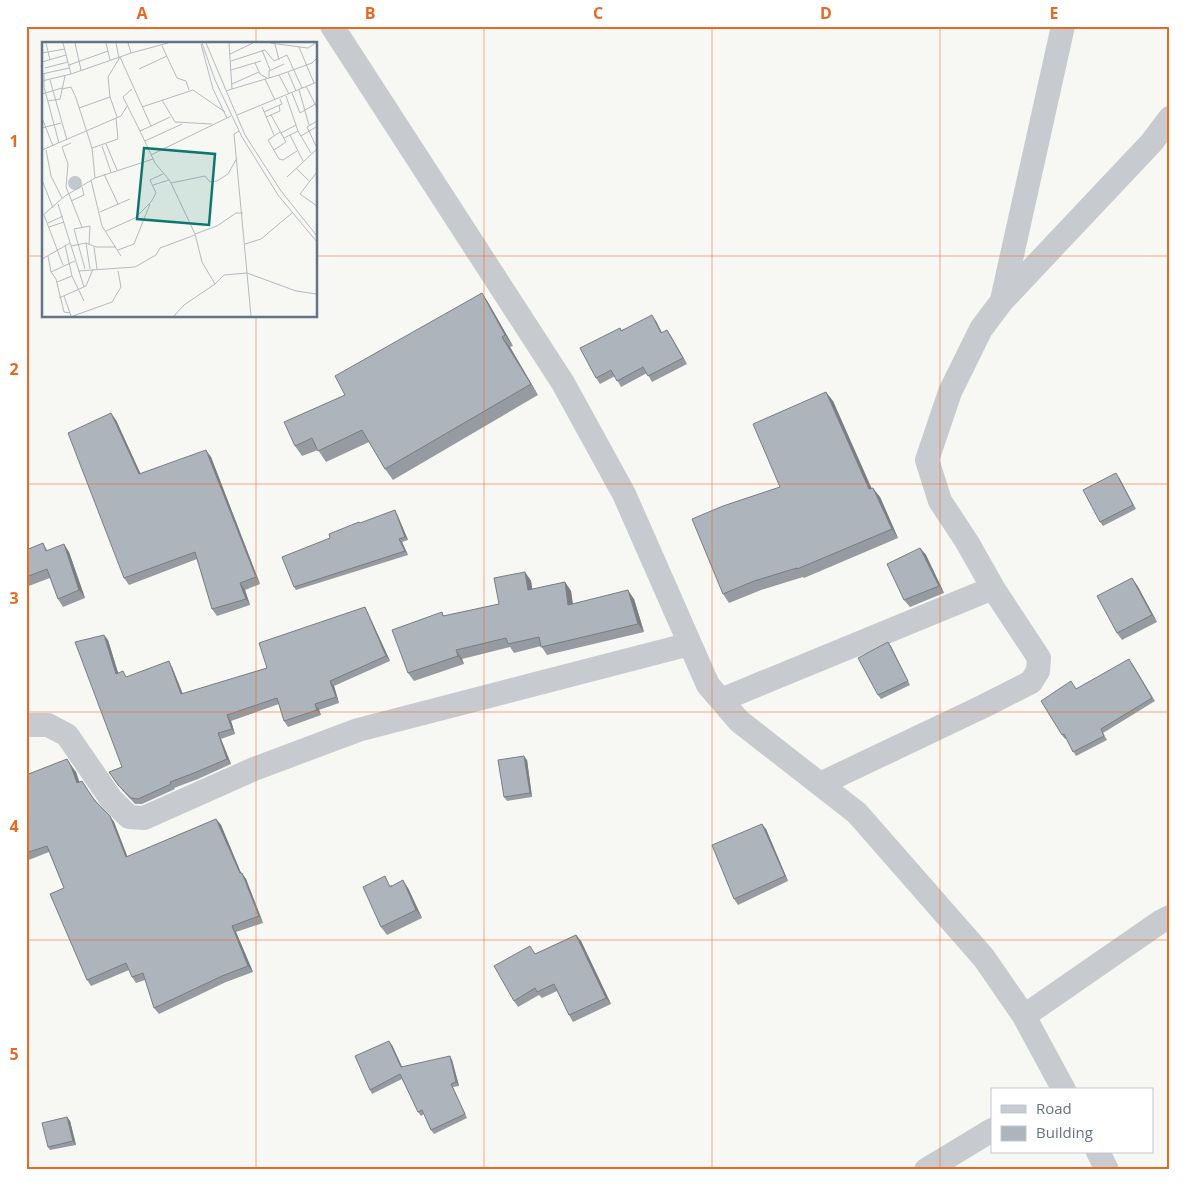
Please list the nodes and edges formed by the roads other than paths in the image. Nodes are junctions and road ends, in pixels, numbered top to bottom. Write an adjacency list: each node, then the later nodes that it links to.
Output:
1 (332, 26): 6 (street)
2 (1063, 26): 4 (street)
3 (1170, 118): 4 (street)
4 (1002, 301): 5 (street)
5 (993, 588): 7 (street); 9 (street)
6 (690, 644): 7 (street); 8 (street)
7 (721, 700): 9 (street)
8 (26, 725)
9 (820, 784): 11 (street)
10 (1170, 917): 11 (street)
11 (1024, 1016): 12 (street)
12 (1061, 1088)
13 (991, 1131): 15 (street)
14 (1099, 1154): 16 (street)
15 (926, 1170)
16 (1107, 1170)

